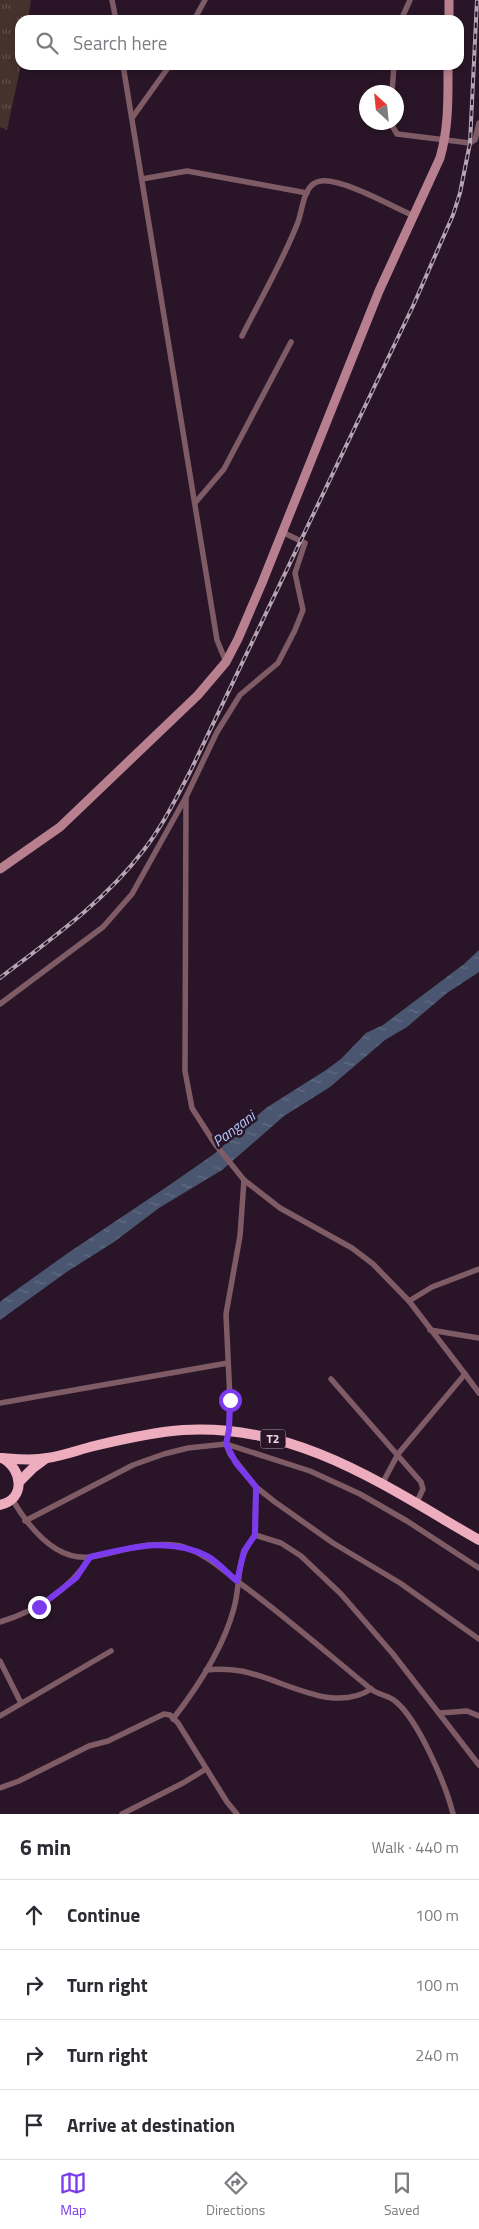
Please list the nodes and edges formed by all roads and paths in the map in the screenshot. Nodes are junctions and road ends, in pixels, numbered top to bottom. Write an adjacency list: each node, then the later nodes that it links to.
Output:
1 (112, 0): 5 (street)
2 (205, 0): 6 (street)
3 (410, 0): 7 (street)
4 (449, 0): 8 (main road)
5 (115, 15)
6 (197, 15)
7 (404, 15)
8 (449, 15)
9 (124, 70): 14 (street)
10 (166, 70): 14 (street)
11 (394, 70): 13 (street)
12 (448, 70): 17 (main road)
13 (393, 85)
14 (132, 118): 18 (street)
15 (479, 123): 17 (street)
16 (395, 130): 17 (street)
17 (445, 140): 20 (main road)
18 (142, 179): 19 (street); 23 (street)
19 (306, 193): 20 (street); 21 (street)
20 (414, 216): 24 (main road)
21 (242, 336)
22 (291, 342): 23 (street)
23 (195, 503): 25 (street)
24 (282, 532): 25 (main road); 26 (street)
25 (226, 662): 27 (main road)
26 (186, 797): 28 (street); 29 (street)
27 (0, 869)
28 (0, 1004)
29 (244, 1180): 31 (street); 34 (street)
30 (479, 1269): 31 (street)
31 (409, 1300): 32 (street)
32 (430, 1330): 33 (street); 35 (street)
33 (479, 1338)
34 (228, 1363): 38 (street); 39 (street)
35 (465, 1374): 37 (street); 41 (street)
36 (331, 1379): 41 (street)
37 (479, 1393)
38 (0, 1403)
39 (229, 1430): 40 (street); 43 (highway, T2); 45 (highway, T2)
40 (226, 1444): 46 (street); 50 (street); 54 (street)
41 (398, 1454): 45 (street); 48 (street)
42 (1, 1458): 43 (highway, T2); 44 (highway, T2)
43 (46, 1459): 44 (highway, T2)
44 (19, 1482): 47 (highway, T2)
45 (382, 1485): 48 (highway, T2)
46 (256, 1487): 51 (street); 57 (street)
47 (12, 1499): 49 (highway); 50 (street)
48 (416, 1504): 52 (highway, T2)
49 (0, 1505)
50 (26, 1521): 53 (street)
51 (255, 1535): 55 (street); 63 (street)
52 (479, 1540)
53 (90, 1557): 55 (street); 56 (street)
54 (479, 1568)
55 (237, 1581): 60 (street); 61 (street)
56 (0, 1622)
57 (479, 1639)
58 (112, 1650): 62 (street)
59 (0, 1661): 62 (street)
60 (206, 1670): 61 (street); 66 (street)
61 (371, 1690): 72 (street)
62 (21, 1703): 64 (street)
63 (440, 1713): 65 (street); 67 (street)
64 (0, 1716)
65 (479, 1716)
66 (173, 1719): 68 (street); 69 (street)
67 (479, 1764)
68 (206, 1769): 70 (street); 71 (street)
69 (0, 1788)
70 (122, 1814)
71 (238, 1814)
72 (453, 1814)

